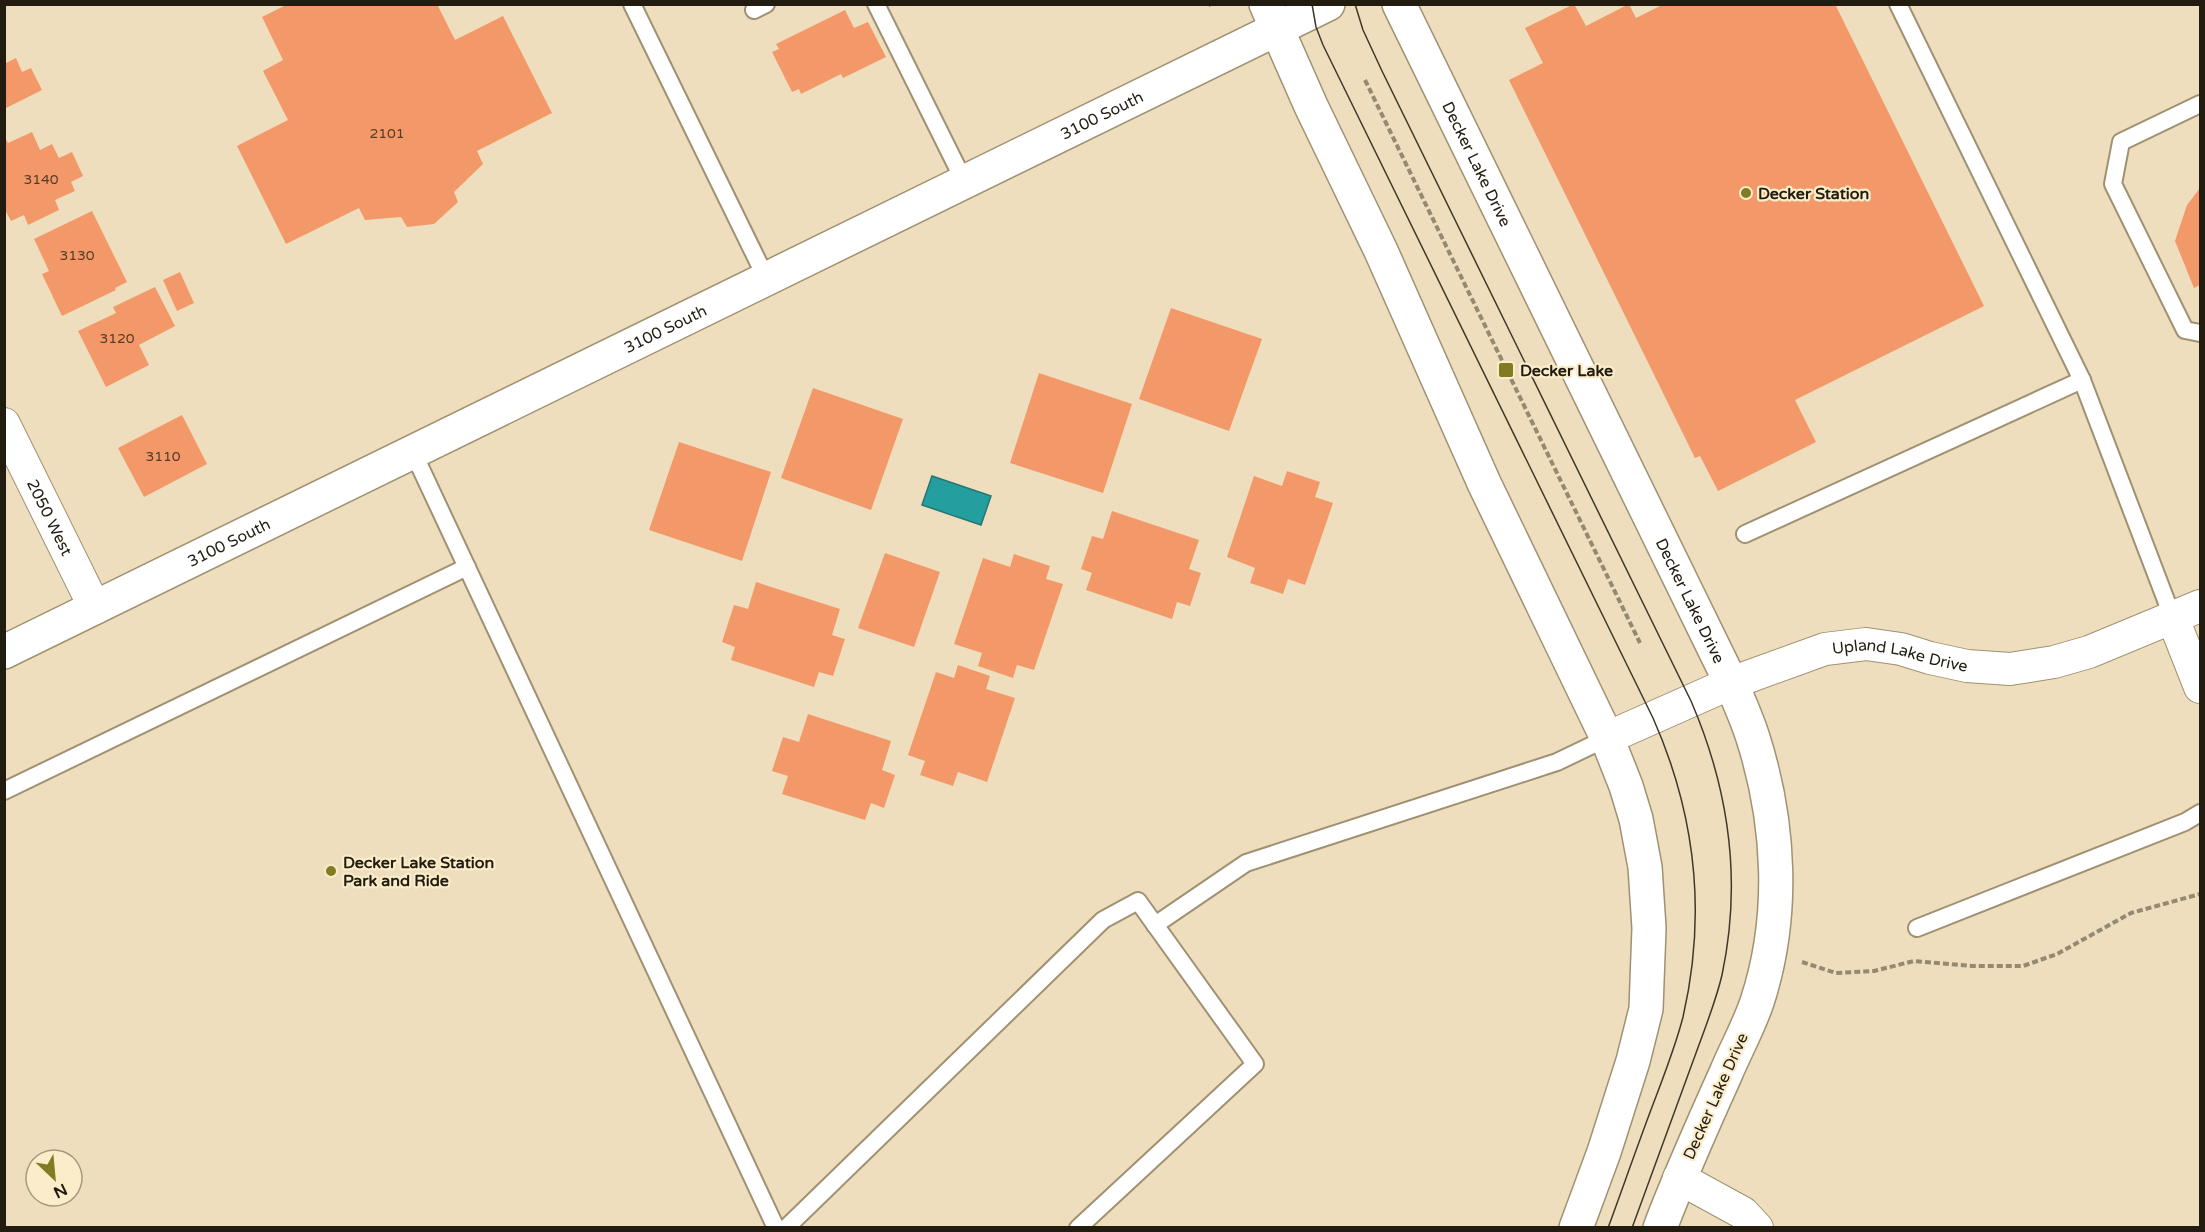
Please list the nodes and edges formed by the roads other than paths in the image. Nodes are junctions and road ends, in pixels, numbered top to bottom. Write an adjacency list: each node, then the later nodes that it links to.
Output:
1 (632, 4): 9 (lane)
2 (876, 4): 8 (lane)
3 (1328, 4): 6 (street, 3100 South)
4 (1399, 4): 19 (street, Decker Lake Drive)
5 (1898, 4): 11 (lane)
6 (1272, 17): 8 (street, 3100 South); 21 (street)
7 (2200, 104): 10 (lane)
8 (965, 183): 9 (street, 3100 South)
9 (767, 280): 13 (street, 3100 South)
10 (2200, 333)
11 (2082, 380): 14 (lane); 17 (lane)
12 (4, 424): 16 (street, 2050 West)
13 (413, 452): 15 (lane); 16 (street, 3100 South)
14 (1745, 534)
15 (467, 567): 22 (lane); 27 (lane)
16 (95, 608): 18 (street, 3100 South)
17 (2186, 611): 19 (street, Upland Lake Drive); 20 (street)
18 (4, 652)
19 (1731, 683): 21 (street, Upland Lake Drive); 26 (street, Decker Lake Drive)
20 (2200, 687)
21 (1607, 738): 24 (lane); 30 (street)
22 (4, 791)
23 (2200, 813): 25 (lane)
24 (1155, 925): 28 (lane); 29 (lane)
25 (1917, 928)
26 (1679, 1178): 31 (street, Decker Lake Drive); 32 (street)
27 (776, 1227)
28 (786, 1227)
29 (1078, 1227)
30 (1576, 1227)
31 (1660, 1227)
32 (1757, 1227)

